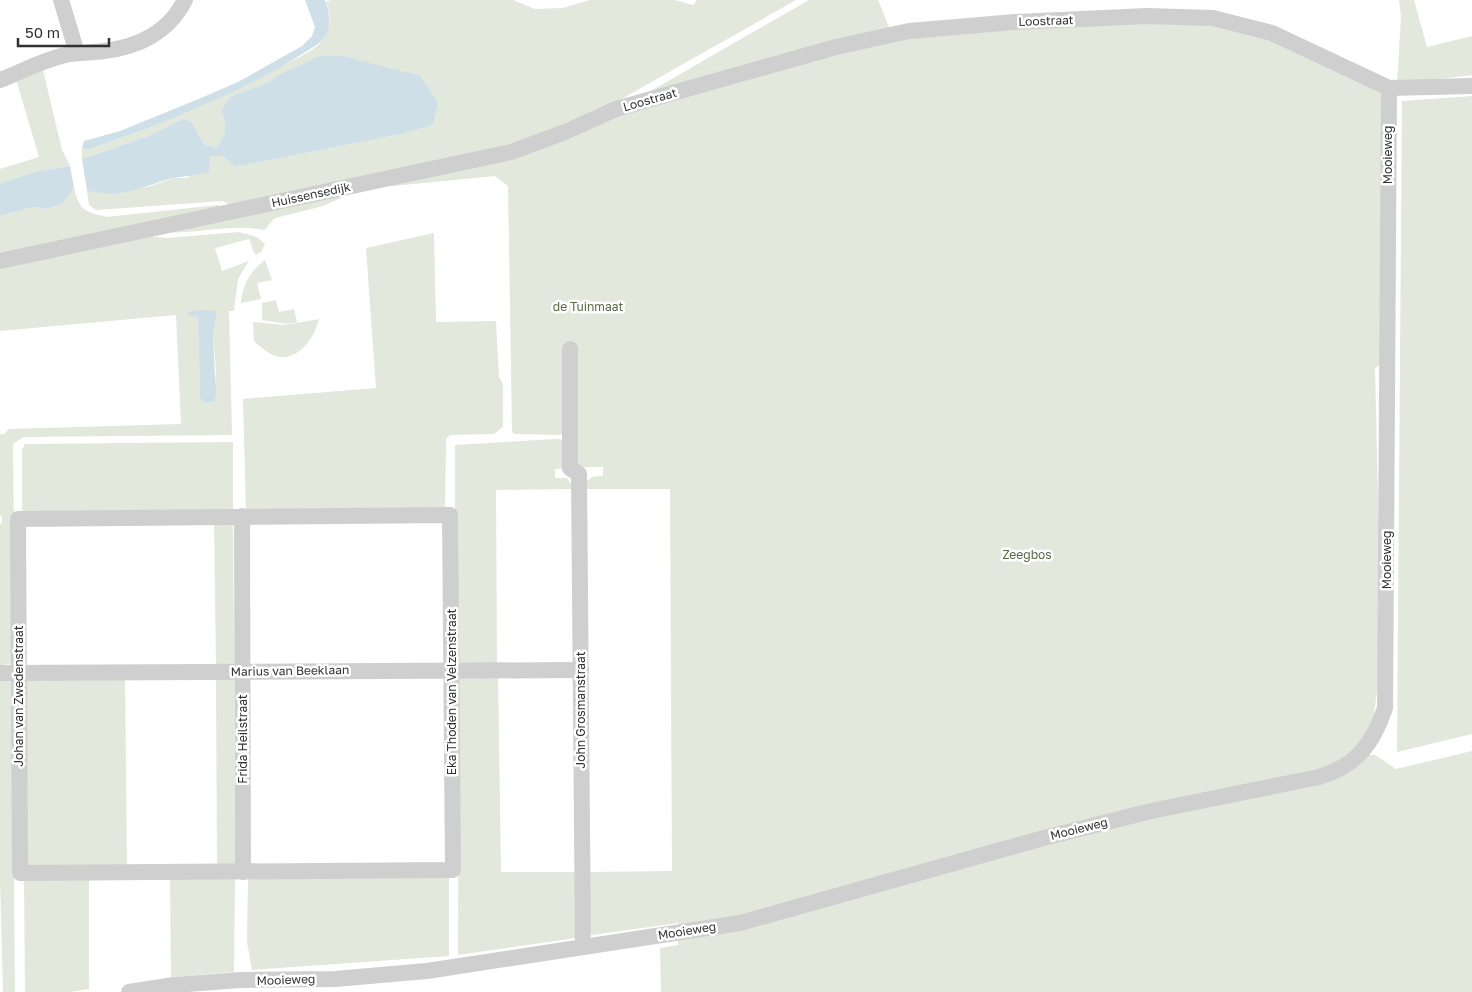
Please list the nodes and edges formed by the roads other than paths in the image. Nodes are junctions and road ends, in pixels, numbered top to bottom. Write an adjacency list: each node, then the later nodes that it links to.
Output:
1 (61, 0): 3 (street)
2 (185, 0): 3 (street)
3 (77, 53): 4 (street)
4 (0, 80)
5 (1472, 86): 6 (street, Loostraat)
6 (1389, 88): 7 (street, Loostraat); 16 (street, Mooieweg)
7 (616, 109): 8 (street, Huissensedijk)
8 (0, 261)
9 (570, 349): 12 (street, John Grosmanstraat)
10 (242, 516): 11 (street, Eka Thoden van Velzenstraat); 13 (street, Frida Heilstraat); 14 (street, Johan van Zwedenstraat)
11 (465, 670): 12 (street, Marius van Beeklaan); 13 (street, Marius van Beeklaan); 15 (street, Eka Thoden van Velzenstraat)
12 (581, 670): 16 (street, John Grosmanstraat)
13 (243, 672): 14 (street, Marius van Beeklaan); 15 (street, Frida Heilstraat)
14 (9, 673): 15 (street, Johan van Zwedenstraat)
15 (243, 872)
16 (582, 947): 17 (street, Mooieweg)
17 (129, 992)

